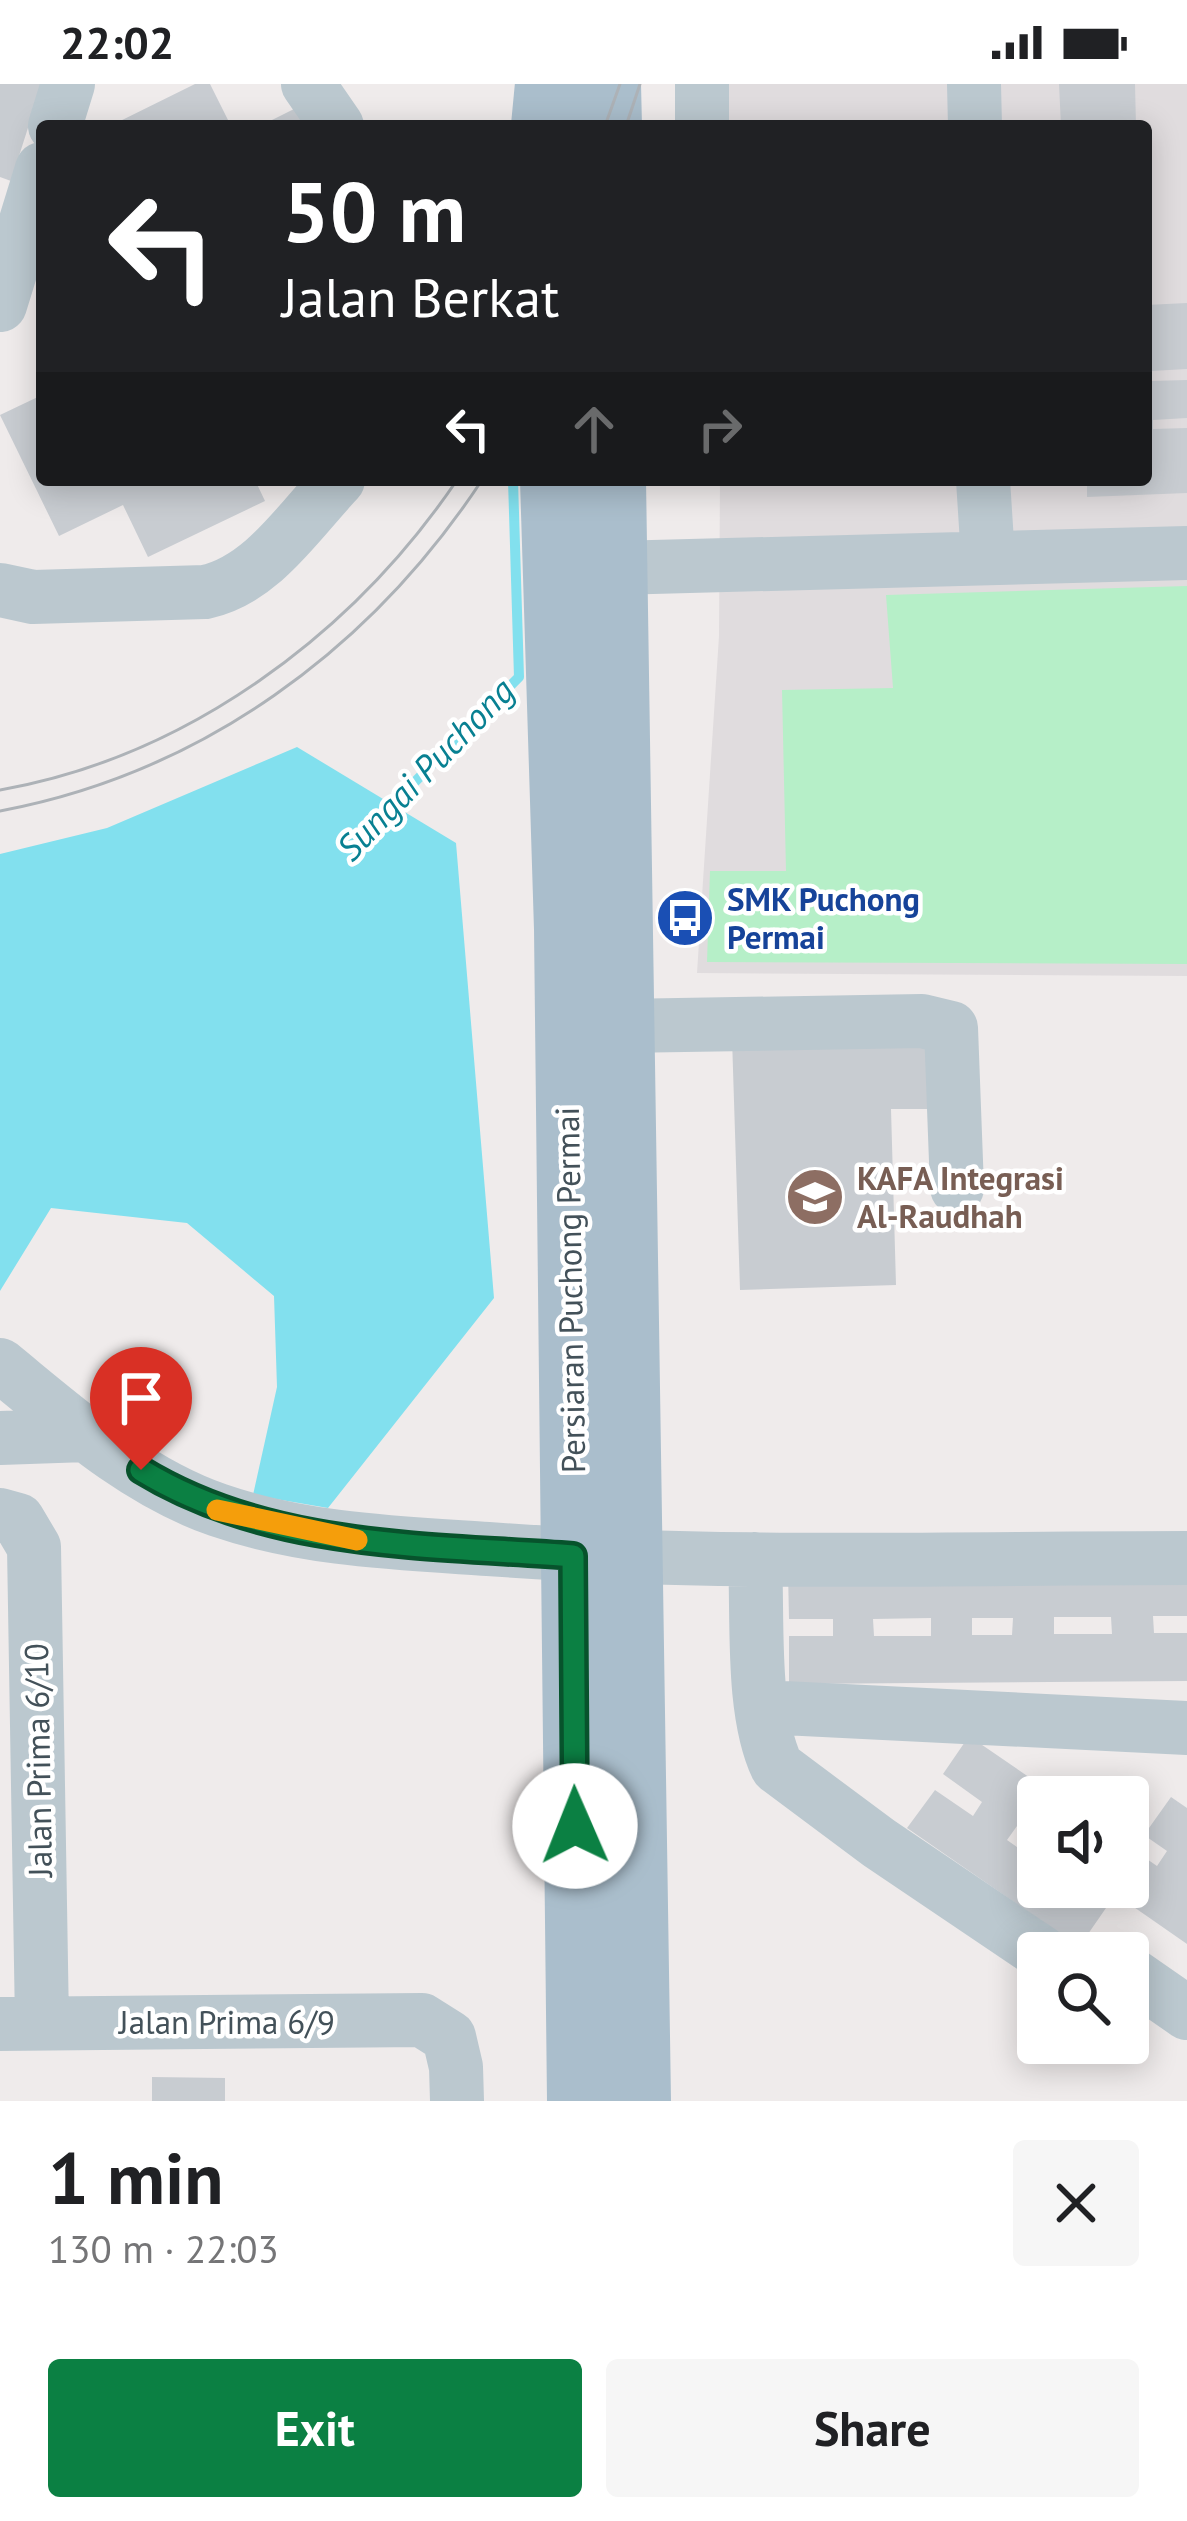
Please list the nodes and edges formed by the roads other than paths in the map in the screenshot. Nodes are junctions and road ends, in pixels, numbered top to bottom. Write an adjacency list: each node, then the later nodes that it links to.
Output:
1 (68, 84): 6 (street)
2 (308, 84): 7 (street)
3 (608, 84): 8 (main road)
4 (702, 84): 9 (street)
5 (974, 84): 10 (street)
6 (57, 120)
7 (333, 120)
8 (609, 120)
9 (703, 120)
10 (975, 120)
11 (36, 188): 12 (street)
12 (0, 305)
13 (332, 486): 20 (street)
14 (553, 486): 27 (main road, Persiaran Puchong Permai)
15 (614, 486): 19 (main road, Persiaran Puchong Permai)
16 (983, 486): 18 (street)
17 (1187, 554): 18 (street)
18 (988, 558): 19 (street)
19 (615, 568): 21 (main road, Persiaran Puchong Permai)
20 (0, 590)
21 (621, 1026): 22 (street); 27 (main road, Persiaran Puchong Permai)
22 (957, 1188)
23 (0, 1365): 24 (street)
24 (86, 1435): 25 (street); 27 (street)
25 (0, 1438)
26 (0, 1515): 35 (street, Jalan Prima 6/10)
27 (601, 1558): 29 (street); 37 (main road, Persiaran Puchong Permai); 38 (main road, Persiaran Puchong Permai)
28 (1187, 1558): 29 (street)
29 (755, 1559): 30 (street)
30 (763, 1707): 31 (street); 32 (street)
31 (1187, 1728)
32 (1017, 1936)
33 (1149, 1987): 34 (street)
34 (1187, 2013)
35 (21, 2024): 36 (street, Jalan Prima 6/9)
36 (457, 2101)
37 (580, 2101)
38 (638, 2101)

